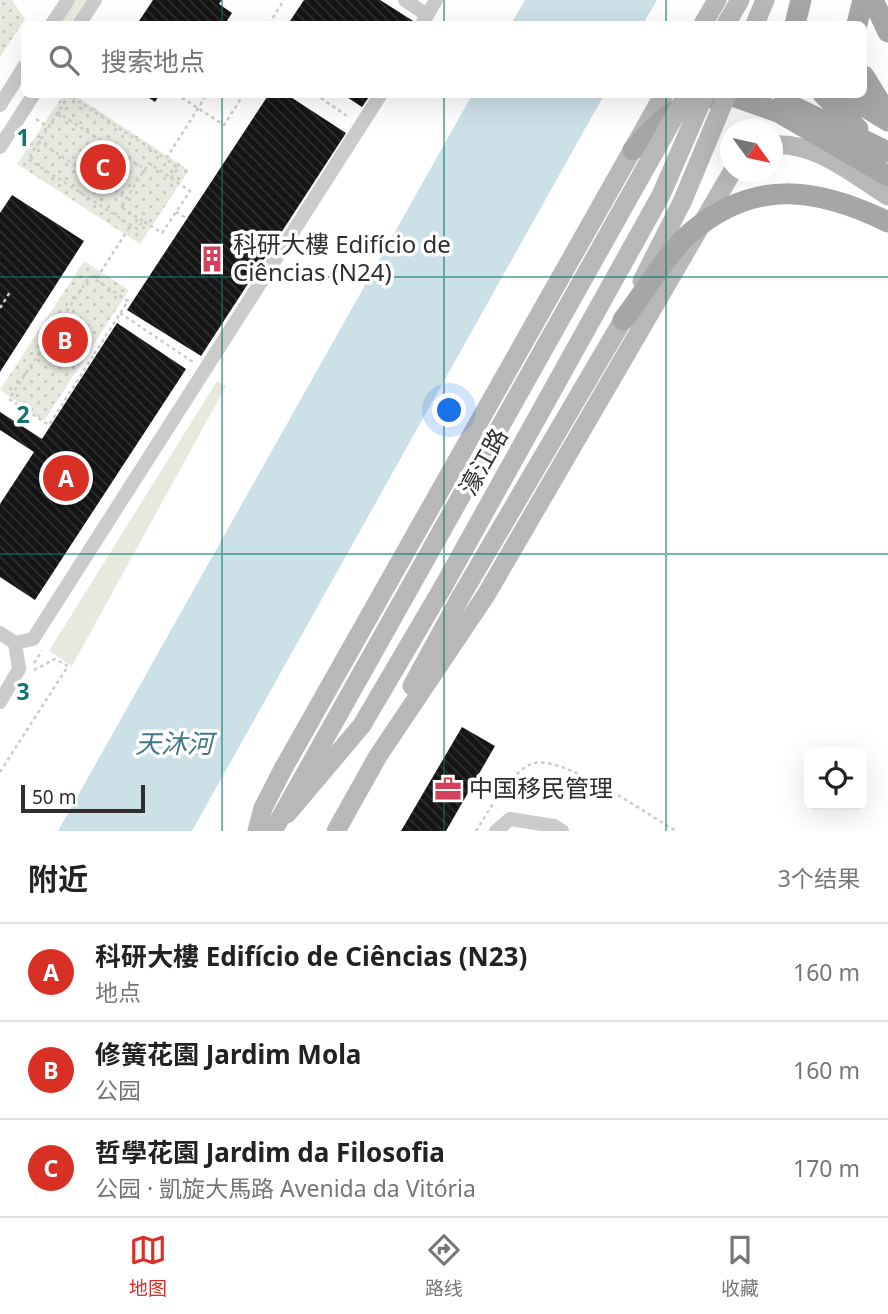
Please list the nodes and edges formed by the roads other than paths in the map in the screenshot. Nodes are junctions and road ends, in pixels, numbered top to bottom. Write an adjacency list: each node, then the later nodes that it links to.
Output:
1 (68, 0): 15 (street)
2 (95, 0): 16 (street)
3 (405, 0): 14 (street)
4 (436, 0): 14 (street)
5 (717, 0): 17 (main road)
6 (742, 0): 18 (main road); 19 (main road)
7 (765, 0): 20 (main road)
8 (801, 0): 21 (main road)
9 (807, 0): 22 (main road)
10 (863, 0): 23 (main road)
11 (873, 0): 24 (main road)
12 (886, 0): 13 (main road)
13 (888, 14)
14 (425, 20)
15 (54, 21)
16 (81, 21)
17 (705, 21)
18 (728, 21)
19 (735, 21)
20 (756, 21)
21 (796, 21)
22 (808, 21)
23 (858, 21)
24 (888, 32)
25 (21, 72): 38 (street)
26 (867, 82): 39 (main road)
27 (31, 98): 42 (street)
28 (379, 98): 51 (street)
29 (662, 98): 44 (main road)
30 (686, 98): 57 (main road, bridge)
31 (702, 98): 44 (main road)
32 (703, 98): 57 (main road, 濠江路, bridge)
33 (728, 98): 49 (main road, 濠江路, bridge)
34 (738, 98): 45 (main road)
35 (768, 98): 43 (main road)
36 (827, 98): 43 (main road)
37 (851, 98): 40 (main road)
38 (0, 105)
39 (888, 116)
40 (888, 121)
41 (783, 145): 47 (main road)
42 (0, 147)
43 (882, 148)
44 (633, 150): 56 (main road)
45 (888, 176)
46 (726, 182): 55 (main road)
47 (888, 195)
48 (888, 222): 49 (main road, bridge)
49 (624, 320): 55 (main road, 濠江路)
50 (0, 632): 52 (street)
51 (39, 642): 52 (street); 53 (street)
52 (15, 643): 53 (street)
53 (15, 679): 54 (street)
54 (0, 702)
55 (378, 756): 58 (main road)
56 (257, 831)
57 (272, 831)
58 (335, 831)
59 (496, 831): 60 (street)
60 (562, 831)

